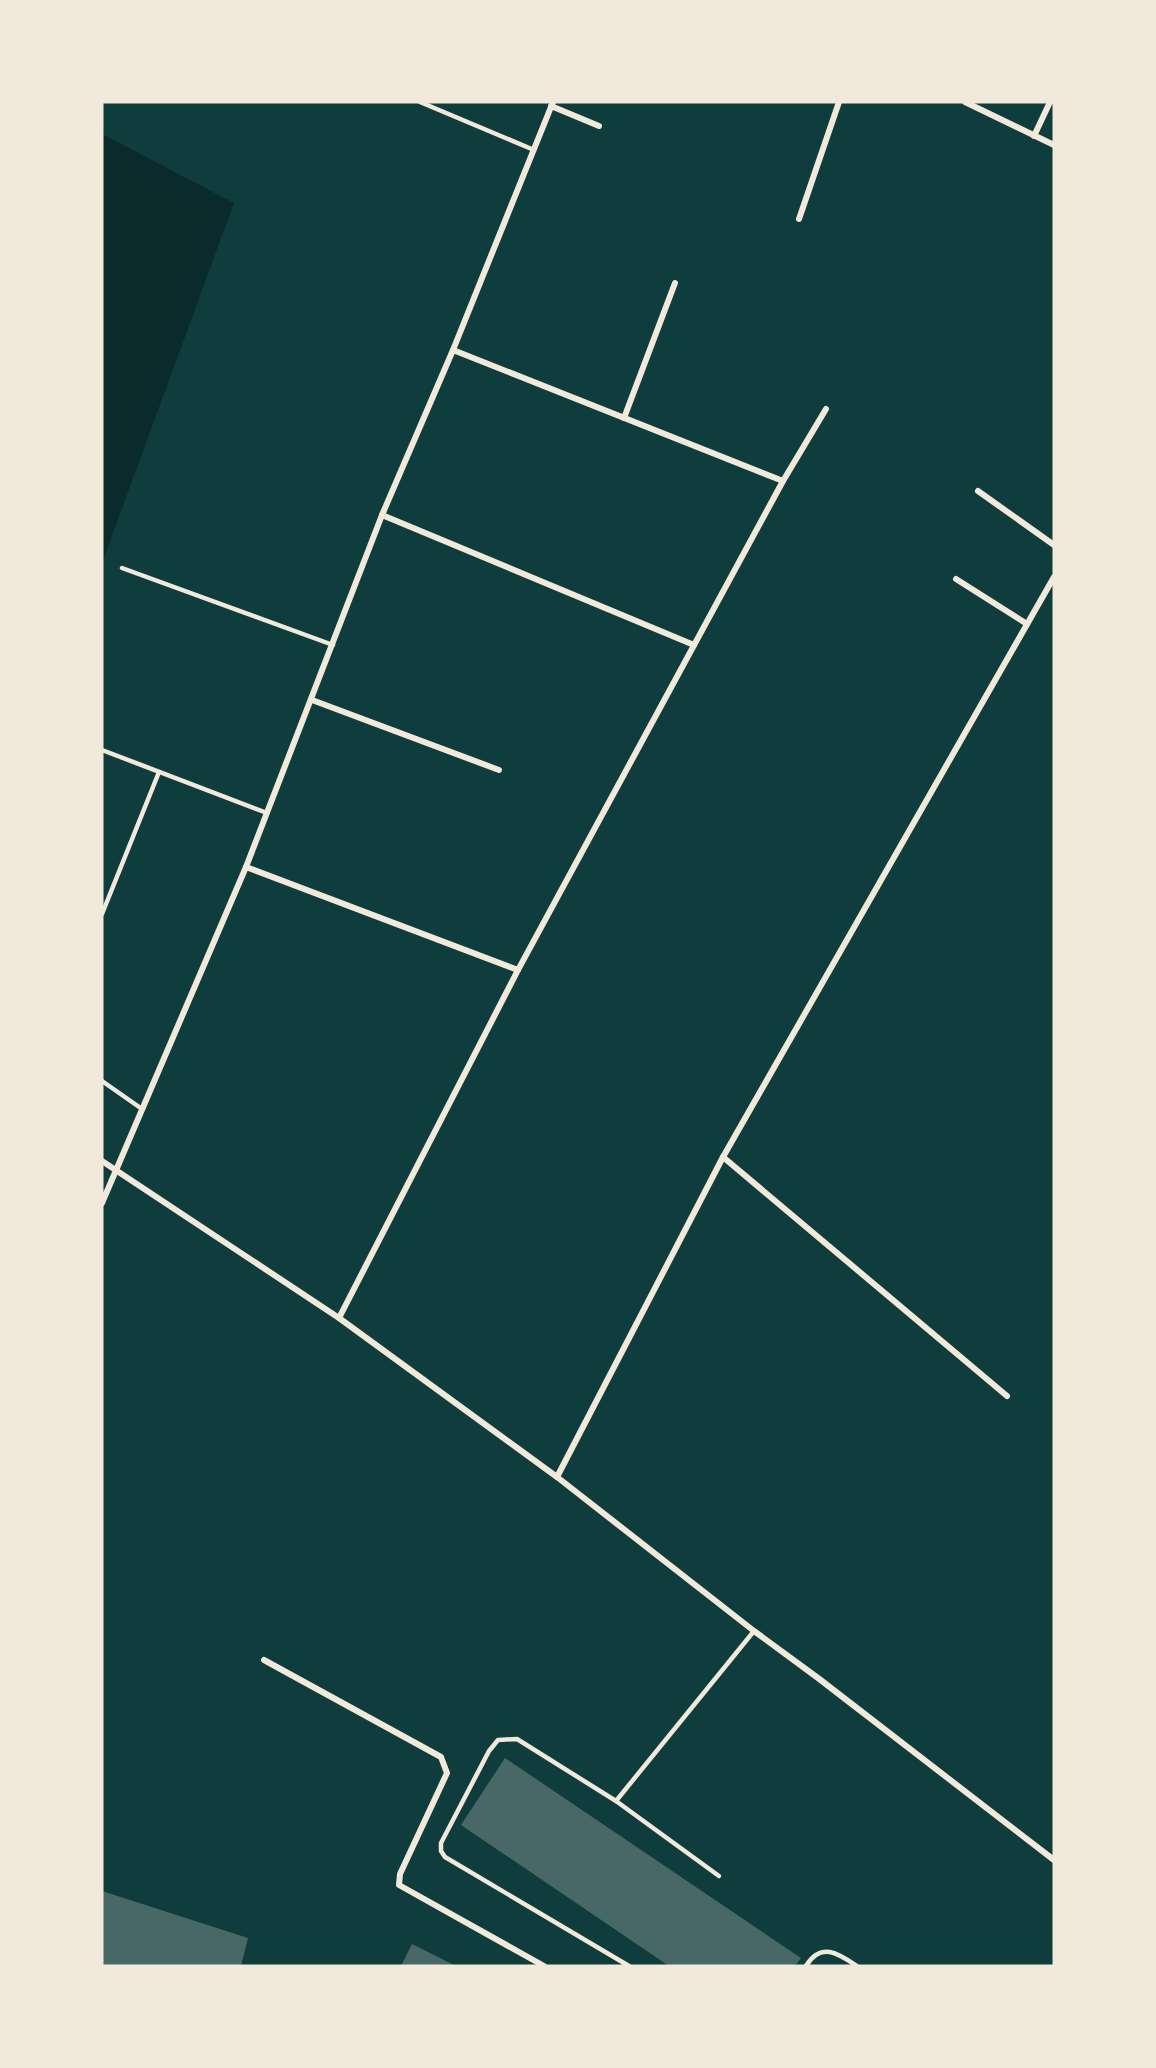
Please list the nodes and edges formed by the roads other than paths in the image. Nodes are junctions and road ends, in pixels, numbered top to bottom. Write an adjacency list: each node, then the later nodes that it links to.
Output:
1 (420, 102): 9 (lane)
2 (839, 102): 10 (street)
3 (964, 102): 7 (street)
4 (1050, 102): 7 (street)
5 (552, 104): 6 (street); 9 (street)
6 (599, 126)
7 (1034, 136): 8 (street)
8 (1054, 145)
9 (534, 150): 12 (street)
10 (799, 219)
11 (675, 283): 14 (street)
12 (453, 350): 14 (street); 17 (street)
13 (826, 409): 15 (street)
14 (624, 418): 15 (street)
15 (783, 481): 24 (street)
16 (978, 492): 18 (street)
17 (382, 515): 23 (street); 24 (street)
18 (1054, 545)
19 (122, 568): 23 (lane)
20 (1054, 577): 22 (street)
21 (956, 579): 22 (street)
22 (1027, 624): 35 (street)
23 (333, 645): 25 (street)
24 (694, 645): 32 (street)
25 (312, 700): 27 (street); 29 (street)
26 (102, 750): 28 (lane)
27 (499, 770)
28 (159, 772): 29 (lane); 31 (lane)
29 (267, 813): 30 (street)
30 (246, 867): 32 (street); 34 (street)
31 (102, 914)
32 (518, 970): 39 (street)
33 (102, 1081): 34 (lane)
34 (142, 1109): 37 (street)
35 (723, 1157): 40 (street); 41 (street)
36 (102, 1161): 37 (street)
37 (116, 1169): 38 (street); 39 (street)
38 (102, 1203)
39 (339, 1318): 41 (street)
40 (1006, 1396)
41 (557, 1477): 42 (street)
42 (754, 1631): 44 (lane); 45 (street)
43 (264, 1660): 47 (street)
44 (616, 1801): 46 (lane); 48 (lane)
45 (1054, 1860)
46 (719, 1876)
47 (544, 1966)
48 (628, 1966)
49 (806, 1966): 50 (lane)
50 (857, 1966)

